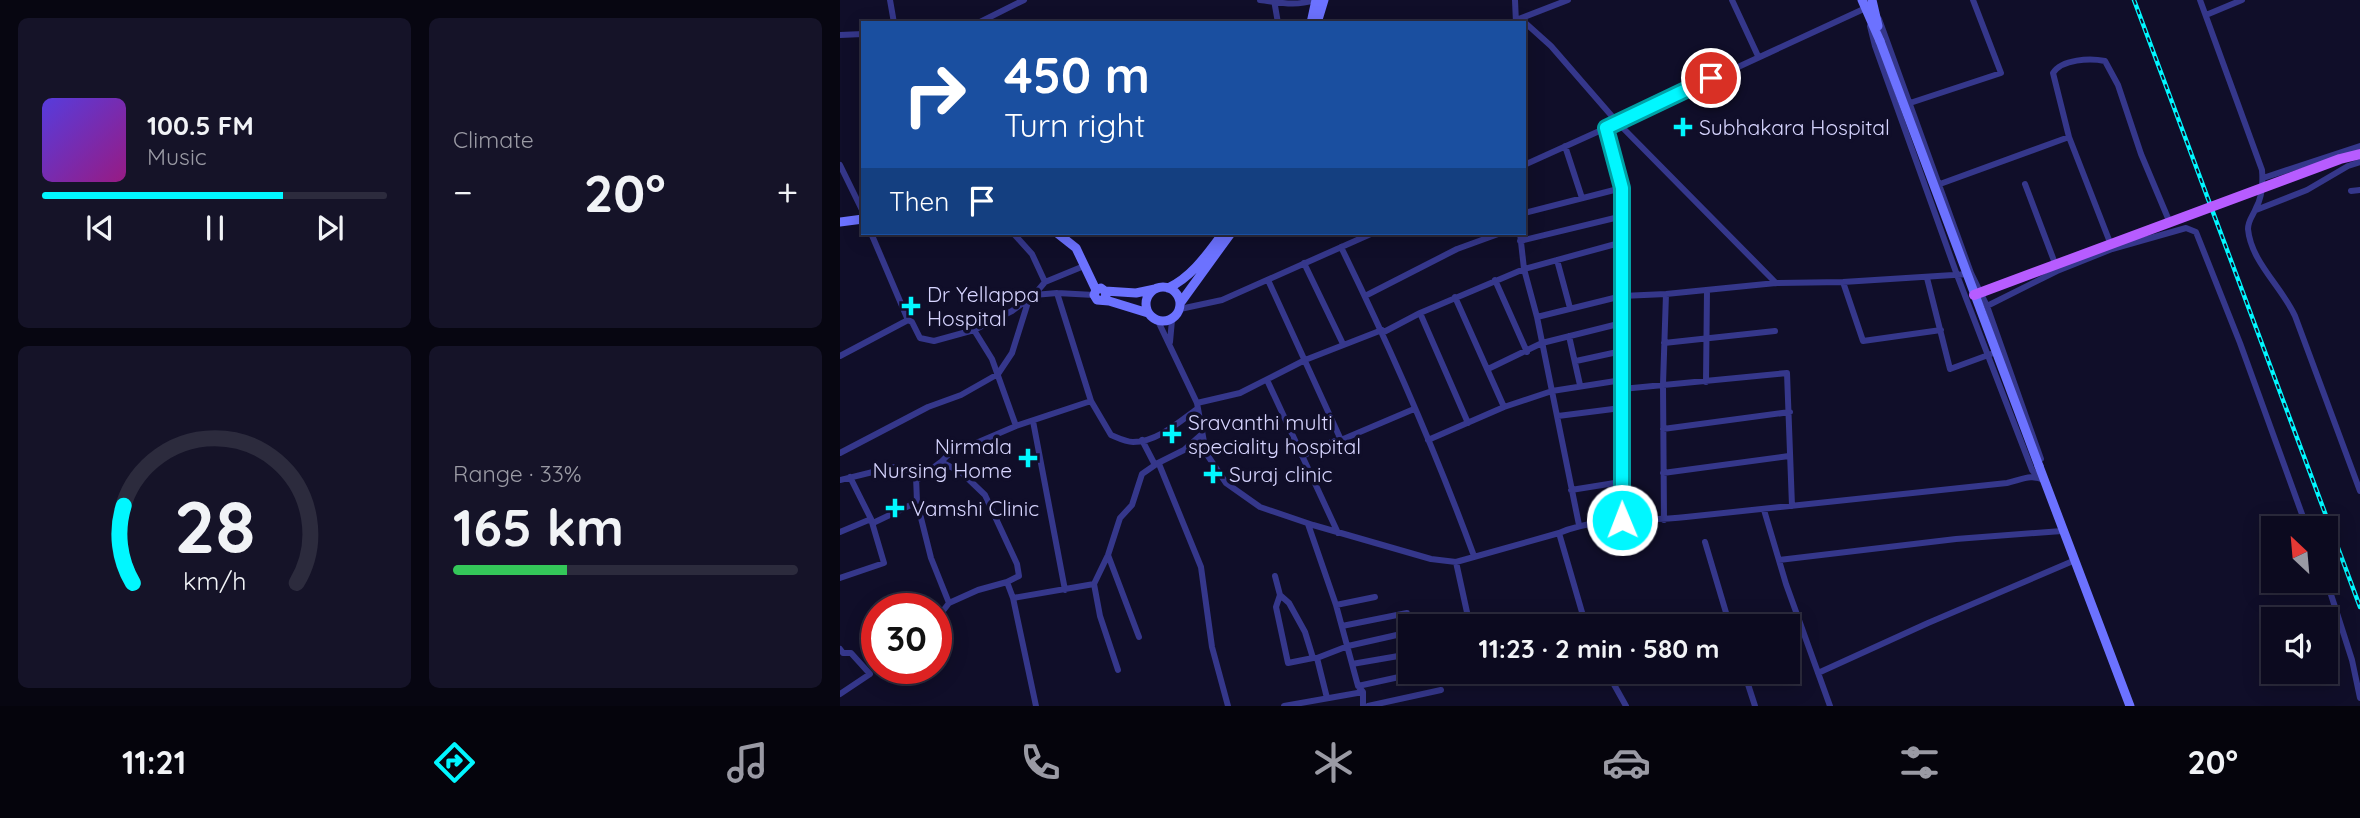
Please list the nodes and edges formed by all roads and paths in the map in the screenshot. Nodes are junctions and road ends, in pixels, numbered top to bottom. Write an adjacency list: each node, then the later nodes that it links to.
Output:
1 (890, 0): 15 (street)
2 (1024, 0): 16 (street)
3 (1260, 0): 4 (street)
4 (1275, 0): 5 (street); 17 (street)
5 (1315, 0): 18 (main road)
6 (1324, 0): 19 (main road)
7 (1514, 0): 20 (street)
8 (1568, 0): 20 (street)
9 (1732, 0): 24 (street)
10 (1973, 0): 25 (street)
11 (2200, 0): 14 (street)
12 (2242, 0): 14 (street)
13 (1868, 3): 24 (street); 25 (street); 67 (street); 80 (main road, bridge)
14 (2206, 15): 35 (street)
15 (894, 21)
16 (982, 21)
17 (1278, 21)
18 (1311, 21)
19 (1318, 21)
20 (1518, 21)
21 (1526, 27): 26 (street)
22 (861, 34): 23 (street)
23 (840, 35)
24 (1758, 56): 26 (street)
25 (1910, 103): 36 (street)
26 (1617, 122): 27 (street); 73 (street)
27 (1606, 128): 29 (street); 38 (street)
28 (2069, 137): 36 (street); 48 (street); 60 (street)
29 (1565, 146): 33 (street); 41 (street)
30 (2360, 146): 35 (street)
31 (2360, 154): 80 (main road, bridge)
32 (2360, 162): 43 (street)
33 (1526, 164)
34 (840, 165): 42 (street)
35 (2263, 178): 43 (street)
36 (1940, 184): 66 (street)
37 (2025, 184): 65 (street)
38 (1622, 188): 41 (street); 45 (street)
39 (2360, 190): 40 (street)
40 (2351, 191)
41 (1582, 198): 44 (street)
42 (861, 208)
43 (2256, 210): 148 (street)
44 (1526, 212)
45 (1623, 216): 57 (street); 58 (street)
46 (861, 219): 47 (main road)
47 (840, 222)
48 (2173, 231): 60 (street); 152 (street)
49 (872, 235): 91 (street)
50 (1015, 235): 71 (street)
51 (1060, 235): 63 (main road)
52 (1221, 235): 74 (main road)
53 (1230, 235): 85 (main road)
54 (1366, 235): 59 (street)
55 (1496, 235): 81 (street)
56 (1520, 235): 57 (street)
57 (1520, 241): 64 (street)
58 (1623, 242): 61 (street); 82 (street)
59 (1341, 247): 62 (street); 81 (street)
60 (2112, 249): 65 (street)
61 (1557, 260): 64 (street); 87 (street)
62 (1304, 263): 69 (street); 102 (street)
63 (1084, 266): 71 (street); 78 (main road)
64 (1524, 269): 70 (street); 90 (street)
65 (2057, 271): 86 (street)
66 (1971, 273): 67 (street); 86 (street)
67 (1957, 275): 68 (street); 108 (street)
68 (1927, 278): 72 (street); 96 (street)
69 (1268, 280): 85 (street); 110 (street)
70 (1495, 280): 84 (street); 107 (street)
71 (1045, 282): 83 (street)
72 (1843, 282): 73 (street); 96 (street)
73 (1776, 283): 76 (street)
74 (1168, 288): 75 (main road); 85 (main road)
75 (1154, 289): 78 (main road); 88 (main road)
76 (1707, 290): 79 (street); 100 (street)
77 (1057, 293): 78 (street); 83 (street); 121 (street)
78 (1099, 294): 88 (main road)
79 (1666, 294): 82 (street); 103 (street)
80 (1974, 295): 144 (main road, bridge)
81 (1365, 296): 97 (street)
82 (1622, 296): 87 (street); 94 (street)
83 (1031, 297): 95 (street); 113 (street)
84 (1455, 297): 89 (street); 112 (street)
85 (1180, 306): 92 (main road)
86 (1987, 306): 105 (street)
87 (1570, 308): 90 (street)
88 (1148, 313): 93 (main road)
89 (1420, 313): 97 (street); 129 (street)
90 (1537, 317): 101 (street)
91 (908, 320): 95 (street); 109 (street)
92 (1171, 320): 93 (main road); 104 (street)
93 (1158, 321): 104 (street)
94 (1622, 323): 99 (street); 106 (street)
95 (974, 330): 113 (street)
96 (1941, 330): 108 (street)
97 (1382, 331): 102 (street); 125 (street)
98 (1775, 331): 100 (street)
99 (1569, 336): 101 (street); 111 (street)
100 (1707, 337): 103 (street); 116 (street)
101 (1542, 343): 107 (street); 120 (street)
102 (1343, 344): 110 (street)
103 (1664, 344): 117 (street)
104 (1170, 347): 122 (street)
105 (2002, 350): 108 (street); 144 (street)
106 (1622, 351): 111 (street); 115 (street)
107 (1527, 352): 112 (street)
108 (1989, 355): 144 (street)
109 (840, 356)
110 (1305, 360): 114 (street); 133 (street)
111 (1576, 361): 118 (street)
112 (1488, 369): 123 (street)
113 (998, 374): 130 (street); 136 (street)
114 (1267, 380): 122 (street); 137 (street)
115 (1622, 380): 118 (street); 119 (street)
116 (1706, 382): 117 (street); 126 (street)
117 (1663, 384): 119 (street); 131 (street)
118 (1580, 385): 120 (street)
119 (1622, 389): 124 (street)
120 (1552, 391): 123 (street); 127 (street)
121 (1091, 401): 128 (street); 134 (street)
122 (1197, 406): 132 (street); 134 (street)
123 (1504, 407): 129 (street)
124 (1621, 408): 127 (street); 146 (street)
125 (1414, 409): 133 (street); 135 (street)
126 (1790, 412): 131 (street); 138 (street)
127 (1558, 416): 147 (street)
128 (1033, 421): 130 (street); 172 (street)
129 (1468, 423): 135 (street)
130 (1016, 426): 139 (street)
131 (1663, 429): 141 (street)
132 (1202, 434): 140 (street); 156 (street)
133 (1340, 438): 137 (street)
134 (1142, 440): 140 (street)
135 (1428, 440): 164 (street)
136 (840, 453)
137 (1302, 456): 160 (street)
138 (1789, 456): 141 (street); 150 (street)
139 (941, 462): 142 (street); 170 (street)
140 (1157, 464): 163 (street); 207 (street)
141 (1663, 473): 154 (street)
142 (916, 474): 143 (street); 149 (street)
143 (850, 477): 145 (street); 155 (street)
144 (2041, 479): 150 (street); 158 (main road)
145 (840, 480)
146 (1621, 482): 147 (street); 153 (street)
147 (1572, 490): 157 (street)
148 (2360, 491)
149 (917, 502): 155 (street); 173 (street)
150 (1792, 506): 151 (street)
151 (1764, 510): 154 (street); 165 (street)
152 (2303, 516)
153 (1622, 520): 154 (street); 157 (street)
154 (1664, 520)
155 (872, 521): 159 (street); 169 (street)
156 (1308, 524): 160 (street); 179 (street)
157 (1579, 525): 161 (street)
158 (2062, 531): 165 (street); 166 (main road)
159 (840, 532)
160 (1338, 533): 167 (street)
161 (1559, 533): 164 (street); 182 (street)
162 (1704, 542): 183 (street)
163 (1108, 555): 171 (street); 188 (street)
164 (1474, 556): 167 (street)
165 (1779, 560): 184 (street)
166 (2073, 561): 196 (street); 213 (main road)
167 (1456, 562): 181 (street)
168 (1275, 576): 175 (street)
169 (840, 578)
170 (1007, 582): 177 (street); 178 (street)
171 (1094, 584): 172 (street); 195 (street)
172 (1065, 590): 177 (street)
173 (945, 593)
174 (2330, 593): 205 (street)
175 (1280, 594): 192 (street); 192 (street)
176 (1375, 597): 179 (street)
177 (1013, 598): 206 (street)
178 (952, 602)
179 (1336, 605): 186 (street)
180 (1408, 613): 186 (street)
181 (1467, 614)
182 (1583, 614)
183 (1726, 614)
184 (1797, 614)
185 (1800, 623): 196 (street)
186 (1342, 626): 189 (street)
187 (1398, 635): 189 (street)
188 (1139, 637)
189 (1348, 646): 192 (street); 194 (street)
190 (840, 649): 193 (street)
191 (1398, 656): 194 (street)
192 (1315, 658): 204 (street)
193 (861, 664)
194 (1352, 664): 201 (street)
195 (1118, 670)
196 (1818, 673): 212 (street)
197 (1398, 679): 201 (street)
198 (861, 680): 203 (street)
199 (1613, 684): 210 (street)
200 (1748, 684): 211 (street)
201 (1360, 689): 204 (street); 209 (street)
202 (1441, 690): 209 (street)
203 (840, 694)
204 (1327, 698): 208 (street)
205 (2360, 698)
206 (1036, 706)
207 (1228, 706)
208 (1284, 706)
209 (1366, 706)
210 (1626, 706)
211 (1755, 706)
212 (1830, 706)
213 (2130, 706)

